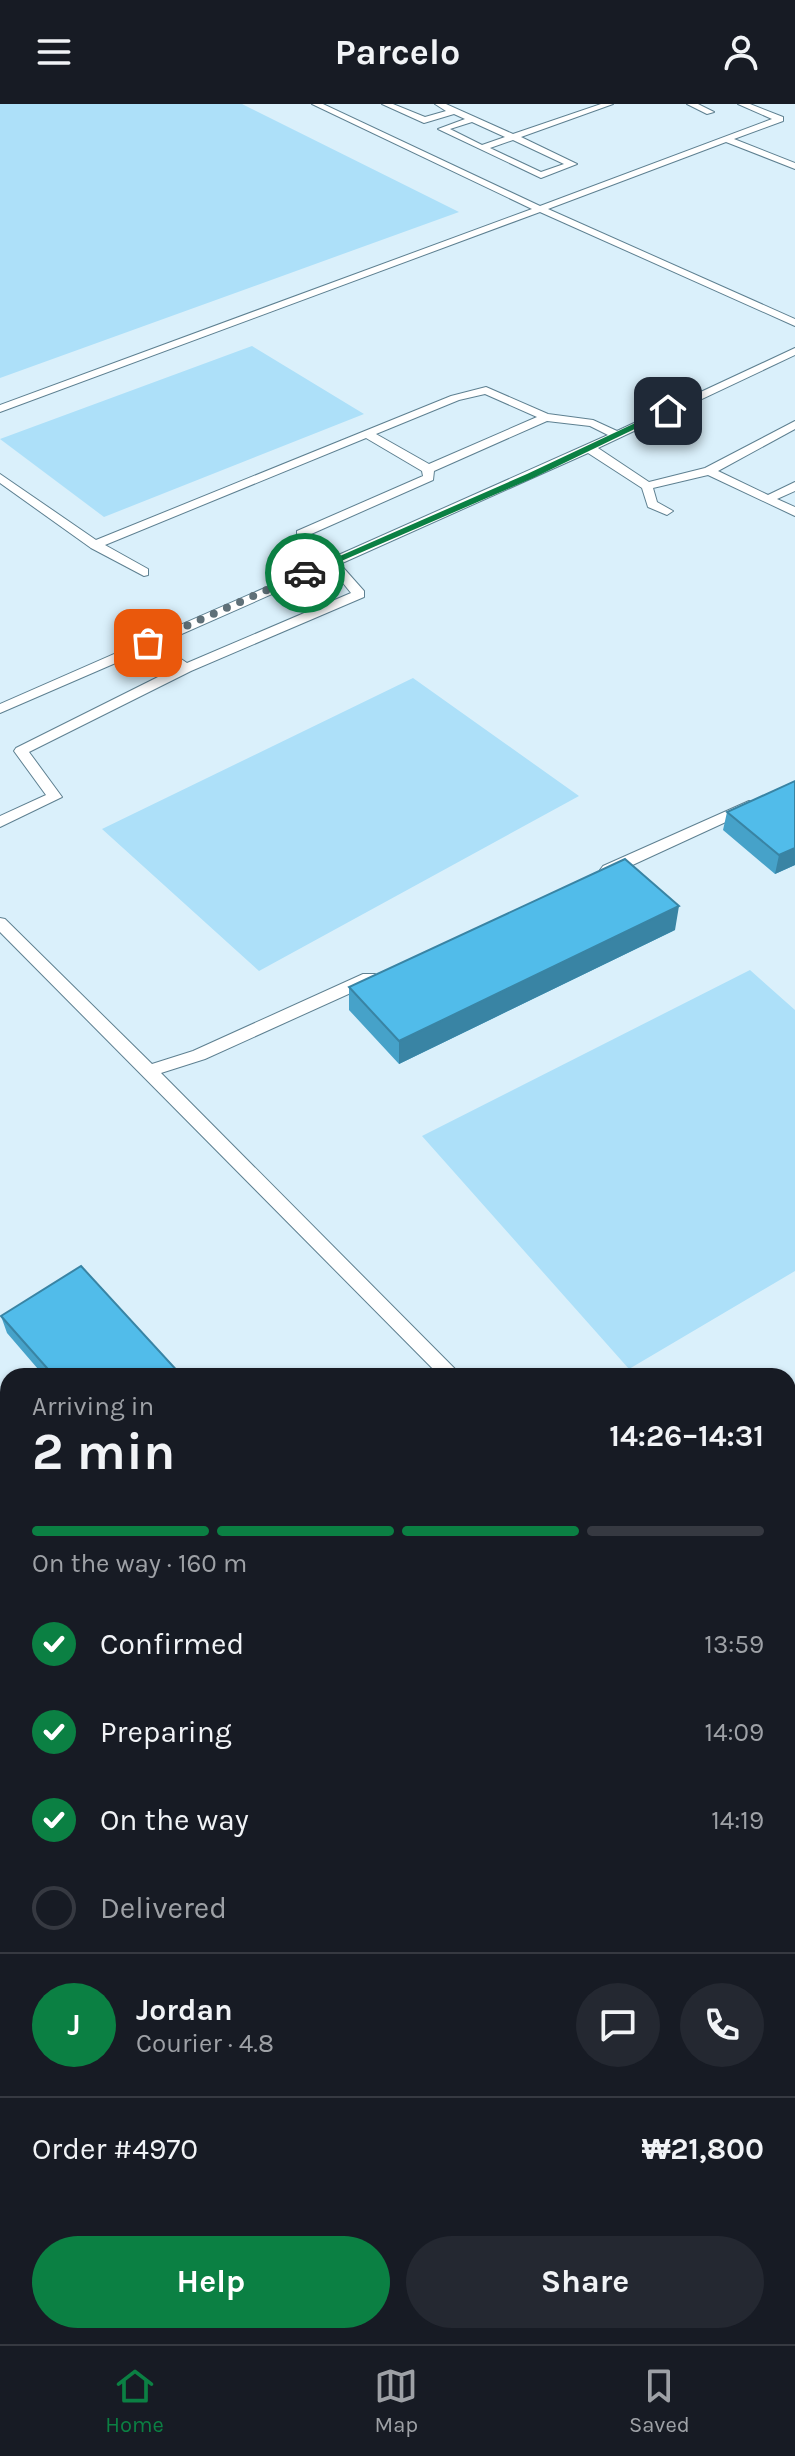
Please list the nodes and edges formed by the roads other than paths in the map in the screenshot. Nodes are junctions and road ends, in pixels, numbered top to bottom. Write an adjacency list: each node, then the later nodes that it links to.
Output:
1 (316, 104): 16 (lane)
2 (386, 104): 7 (lane)
3 (439, 104): 7 (lane)
4 (609, 104): 12 (lane)
5 (691, 104): 8 (lane)
6 (742, 104): 11 (lane)
7 (454, 111): 10 (lane)
8 (710, 112)
9 (795, 113): 11 (lane)
10 (473, 119): 12 (lane); 14 (lane)
11 (780, 119): 13 (lane)
12 (513, 137): 14 (lane); 14 (lane)
13 (726, 139): 15 (lane); 16 (lane)
14 (482, 148)
15 (795, 166)
16 (540, 209): 17 (lane); 19 (lane)
17 (795, 323)
18 (795, 351): 23 (lane)
19 (0, 409)
20 (546, 417): 22 (lane); 23 (lane); 25 (lane)
21 (795, 424): 26 (lane)
22 (367, 434): 25 (lane); 33 (lane)
23 (617, 435): 24 (lane)
24 (589, 448): 28 (lane); 34 (lane)
25 (428, 469): 34 (lane)
26 (709, 471): 28 (lane); 30 (lane)
27 (0, 478): 33 (lane)
28 (647, 486): 31 (lane)
29 (795, 486): 30 (lane)
30 (768, 499): 32 (lane)
31 (667, 511)
32 (795, 512)
33 (95, 545): 35 (lane)
34 (332, 562): 36 (lane); 37 (lane)
35 (144, 572)
36 (148, 643): 37 (lane); 38 (lane)
37 (186, 668): 40 (lane)
38 (0, 709)
39 (766, 799): 41 (lane)
40 (0, 822)
41 (592, 877)
42 (0, 923): 44 (lane)
43 (388, 969): 44 (lane)
44 (149, 1071): 45 (lane)
45 (444, 1368)

